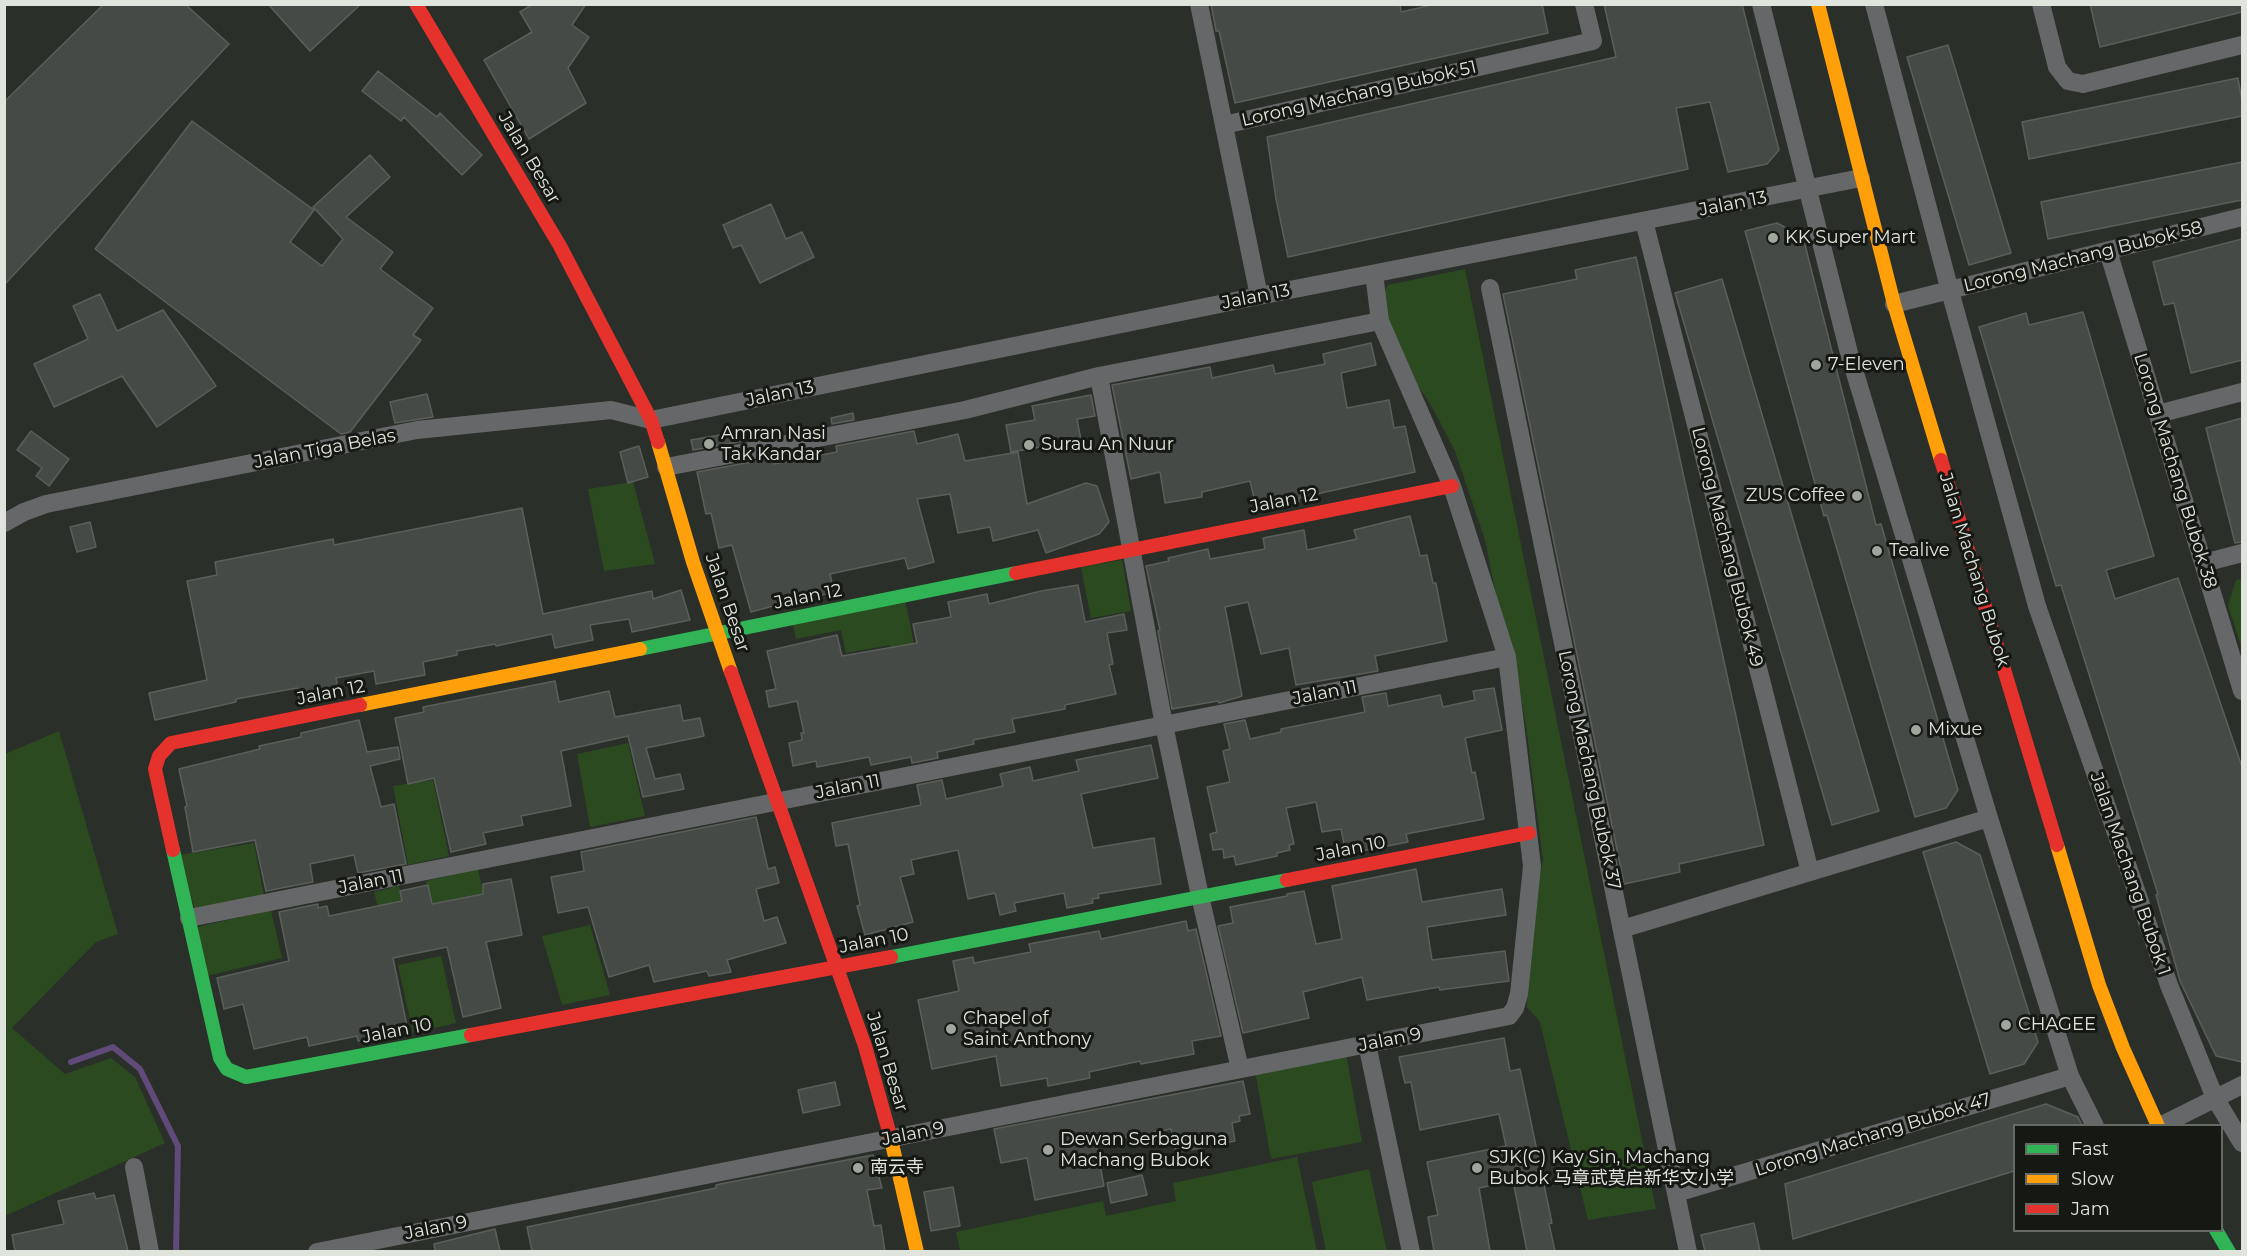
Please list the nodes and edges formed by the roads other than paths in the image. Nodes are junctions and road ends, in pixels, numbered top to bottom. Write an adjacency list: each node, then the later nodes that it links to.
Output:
1 (416, 4): 24 (street, Jalan Besar)
2 (1199, 4): 9 (street)
3 (1584, 4): 9 (street, Lorong Machang Bubok 51)
4 (1761, 4): 11 (street)
5 (1818, 4): 10 (street, Jalan Machang Bubok)
6 (1874, 4): 17 (street)
7 (2041, 4): 8 (street)
8 (2242, 45)
9 (1224, 125): 18 (street, Lorong Machang Bubok 51)
10 (1861, 178): 11 (street, Jalan 13); 19 (street, Jalan Machang Bubok)
11 (1808, 188): 13 (street, Jalan 13); 36 (street)
12 (2242, 217): 14 (street, Lorong Machang Bubok 58)
13 (1644, 221): 15 (street, Jalan 13); 38 (street, Lorong Machang Bubok 49)
14 (2108, 251): 17 (street, Lorong Machang Bubok 58); 23 (street, Lorong Machang Bubok 38)
15 (1374, 274): 18 (street, Jalan 13); 20 (street)
16 (1490, 288): 41 (street, Lorong Machang Bubok 37)
17 (1950, 291): 19 (street, Lorong Machang Bubok 58); 47 (street, Jalan Machang Bubok 1)
18 (1259, 296): 24 (street, Jalan 13)
19 (1894, 304): 49 (street, Jalan Machang Bubok)
20 (1380, 321): 21 (street); 26 (street)
21 (1099, 376): 25 (street); 28 (street)
22 (2242, 392): 23 (street)
23 (2158, 414): 30 (street, Lorong Machang Bubok 38)
24 (651, 420): 25 (street, Jalan Besar); 27 (street, Jalan Tiga Belas)
25 (666, 467): 31 (street, Jalan Besar)
26 (1452, 486): 28 (street, Jalan 12); 32 (street)
27 (4, 523)
28 (1132, 550): 31 (street, Jalan 12); 34 (street)
29 (2242, 553): 30 (street)
30 (2204, 563): 33 (street, Lorong Machang Bubok 38)
31 (717, 633): 35 (street, Jalan Besar); 40 (street, Jalan 12)
32 (1507, 657): 34 (street, Jalan 11); 37 (street)
33 (2242, 691)
34 (1164, 725): 35 (street, Jalan 11); 39 (street)
35 (777, 802): 40 (street, Jalan 11); 42 (street, Jalan Besar)
36 (1989, 818): 38 (street); 45 (street)
37 (1528, 833): 39 (street, Jalan 10); 43 (street, Jalan 9)
38 (1810, 872): 41 (street)
39 (1200, 896): 42 (street, Jalan 10); 44 (street)
40 (189, 918): 42 (street, Jalan 10)
41 (1622, 929): 54 (street, Lorong Machang Bubok 37)
42 (837, 967): 51 (street, Jalan Besar)
43 (1366, 1044): 44 (street, Jalan 9); 59 (street)
44 (1240, 1069): 51 (street, Jalan 9)
45 (2070, 1076): 48 (street); 54 (street, Lorong Machang Bubok 47)
46 (2242, 1085): 47 (street)
47 (2216, 1098): 50 (street); 52 (street, Jalan Machang Bubok 1)
48 (2094, 1124)
49 (2159, 1124)
50 (2161, 1124)
51 (892, 1138): 57 (street, Jalan 9); 58 (street, Jalan Besar)
52 (2242, 1143)
53 (134, 1167): 56 (street)
54 (1676, 1193): 60 (street, Lorong Machang Bubok 37)
55 (2217, 1232): 61 (street)
56 (150, 1251)
57 (316, 1251)
58 (917, 1251)
59 (1411, 1251)
60 (1688, 1251)
61 (2229, 1251)

